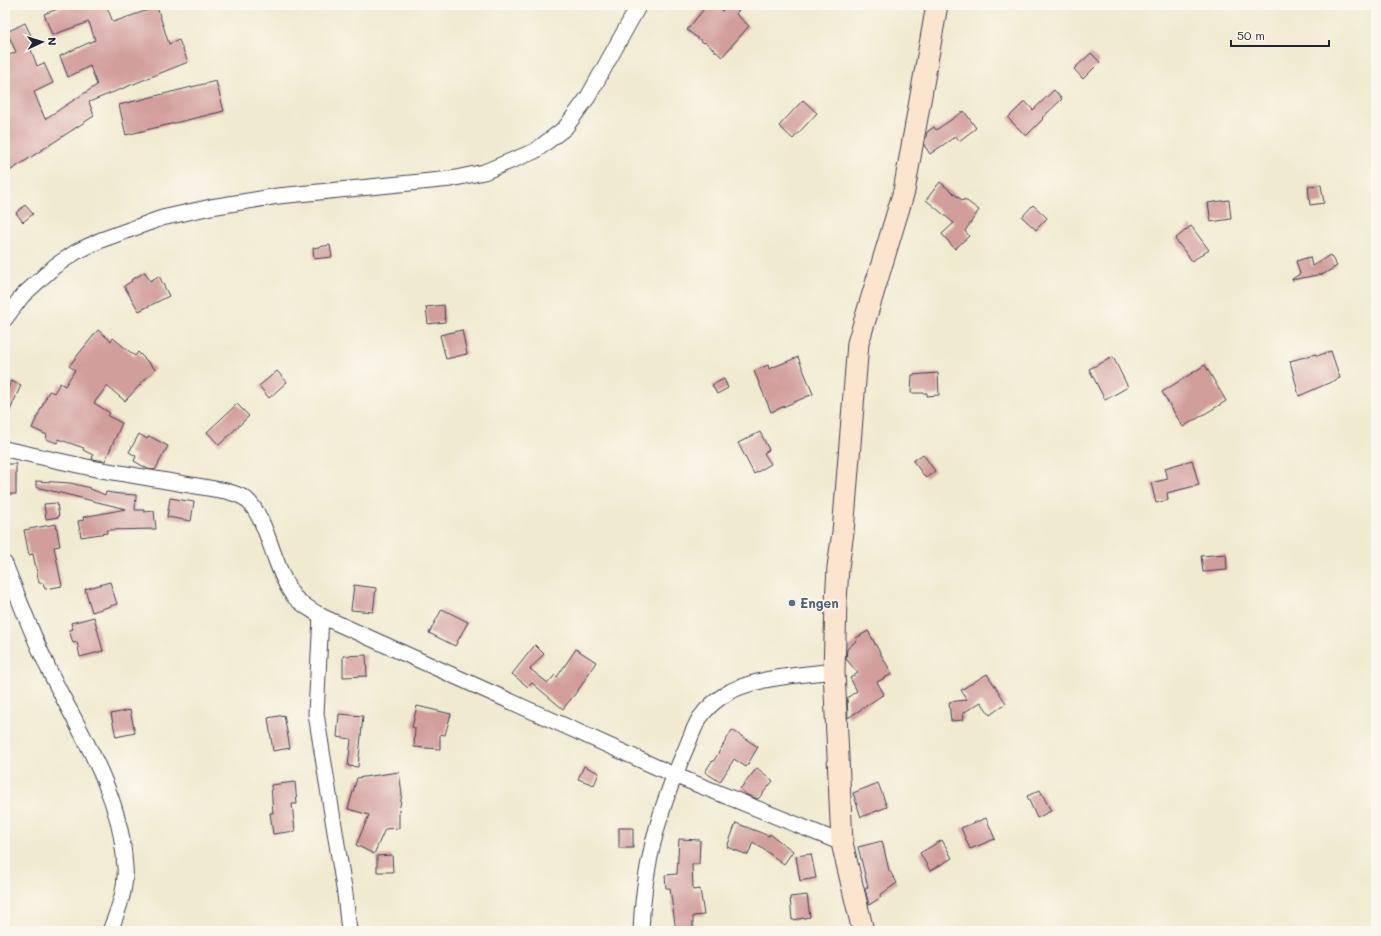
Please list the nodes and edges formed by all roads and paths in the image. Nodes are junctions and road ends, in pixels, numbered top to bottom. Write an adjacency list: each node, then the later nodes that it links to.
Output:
1 (639, 5): 3 (street)
2 (937, 5): 7 (main road)
3 (5, 320)
4 (5, 449): 6 (street)
5 (5, 564): 10 (street)
6 (322, 616): 8 (street); 11 (street)
7 (834, 671): 8 (street); 9 (main road)
8 (674, 775): 9 (street); 12 (street)
9 (842, 843): 13 (main road)
10 (110, 931)
11 (349, 931)
12 (641, 931)
13 (863, 931)

